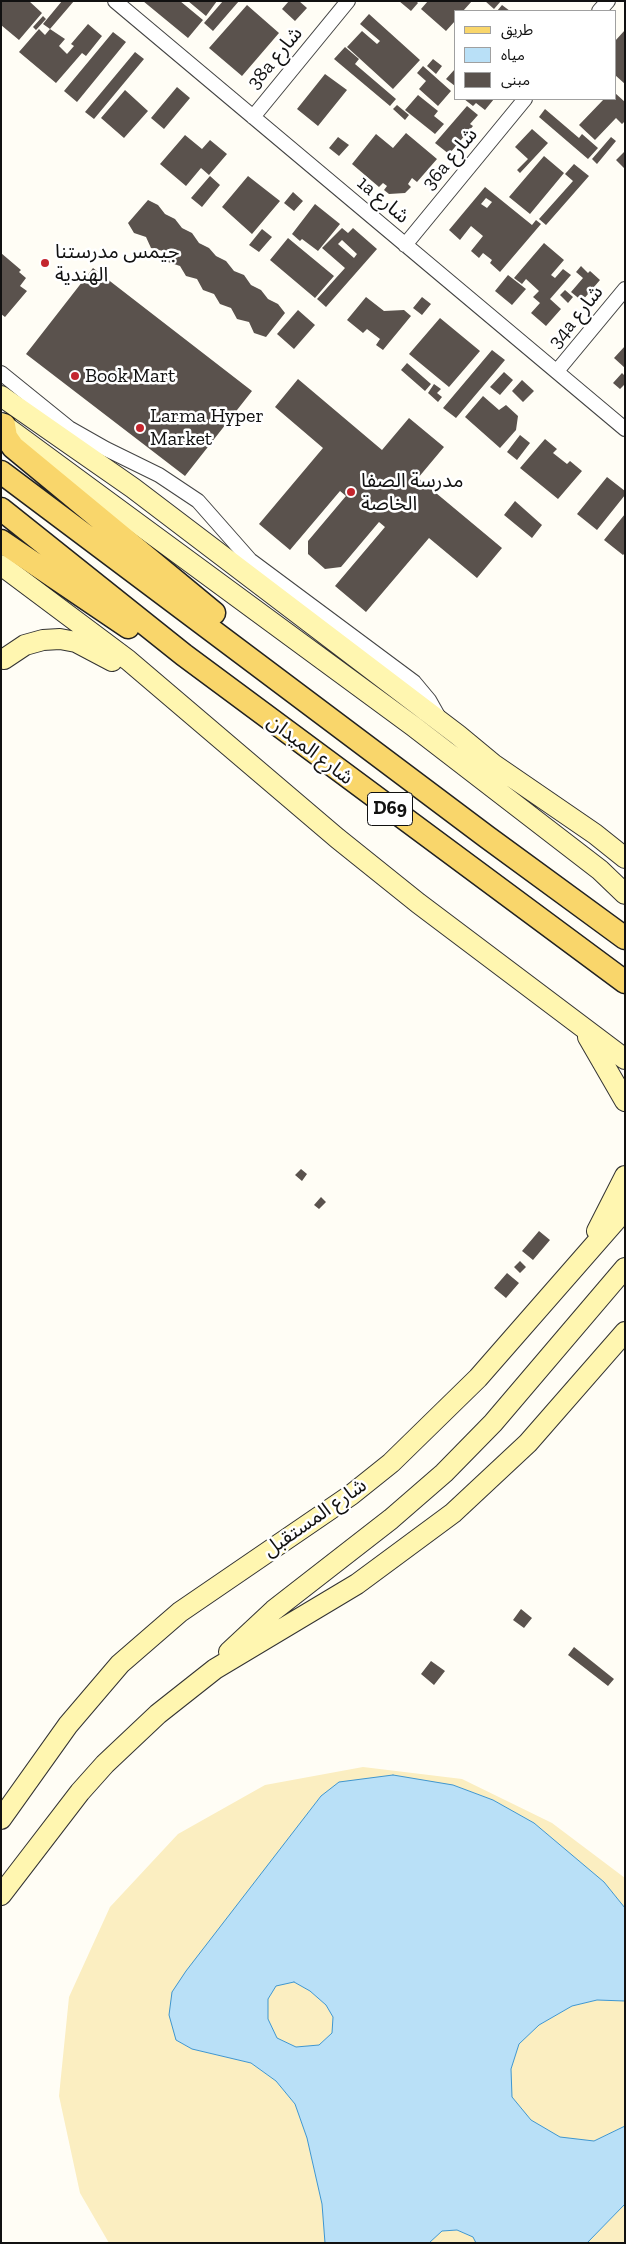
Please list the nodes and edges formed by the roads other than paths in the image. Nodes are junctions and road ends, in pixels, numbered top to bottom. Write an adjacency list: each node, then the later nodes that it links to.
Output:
1 (115, 1): 4 (street, 1a شارع)
2 (348, 1): 4 (street, 38a شارع)
3 (524, 100): 5 (street, 36a شارع)
4 (253, 117): 5 (street, 1a شارع)
5 (405, 244): 7 (street, 1a شارع)
6 (625, 289): 7 (street, 34a شارع)
7 (557, 371): 11 (street, 1a شارع)
8 (1, 373): 20 (street)
9 (1, 396): 20 (main road)
10 (3, 424): 19 (main road); 22 (main road)
11 (625, 429)
12 (1, 472): 19 (main road, شارع الميدان / D69)
13 (1, 509): 16 (main road, شارع الميدان / D69)
14 (1, 541): 16 (main road)
15 (1, 565): 18 (main road)
16 (184, 655): 24 (main road, شارع الميدان / D69)
17 (4, 659): 18 (main road)
18 (128, 660): 25 (main road)
19 (270, 672): 23 (main road, شارع الميدان / D69)
20 (440, 722): 21 (main road)
21 (625, 858)
22 (625, 894)
23 (619, 934)
24 (625, 982)
25 (582, 1026): 26 (main road); 27 (main road)
26 (625, 1059)
27 (625, 1101)
28 (625, 1176): 30 (main road)
29 (625, 1210): 30 (main road, شارع المستقبل)
30 (583, 1260): 34 (main road, شارع المستقبل)
31 (625, 1268): 33 (main road)
32 (625, 1332): 33 (main road)
33 (215, 1669): 35 (main road)
34 (1, 1819)
35 (1, 1895)

